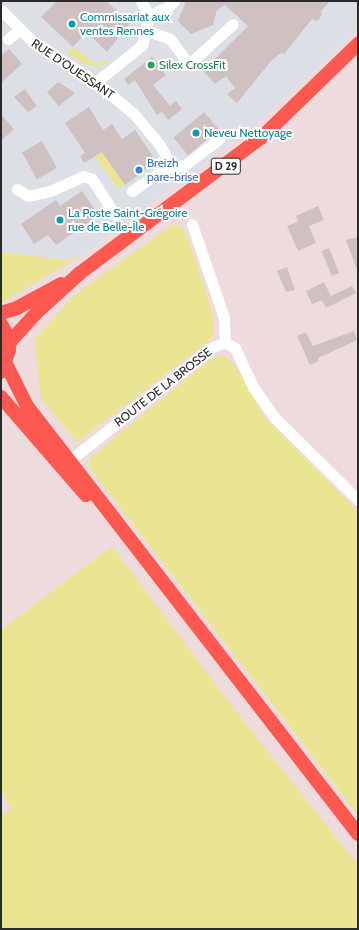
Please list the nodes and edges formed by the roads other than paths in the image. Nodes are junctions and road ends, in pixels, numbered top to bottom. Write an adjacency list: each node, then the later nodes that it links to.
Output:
1 (141, 1): 4 (street)
2 (174, 1): 4 (street)
3 (1, 10): 6 (street, RUE D'OUESSANT)
4 (149, 15): 7 (street)
5 (232, 24): 7 (street)
6 (19, 30): 8 (street); 10 (street, RUE D'OUESSANT)
7 (148, 31): 10 (street)
8 (8, 38)
9 (358, 44): 17 (main road, D 29)
10 (96, 82): 12 (street, RUE D'OUESSANT)
11 (219, 139): 12 (street)
12 (172, 168): 14 (street)
13 (17, 189): 15 (street)
14 (132, 191)
15 (116, 216)
16 (192, 224): 20 (street)
17 (80, 273): 18 (main road, D 29); 21 (main road, D 29)
18 (1, 313)
19 (1, 324): 21 (main road)
20 (225, 342): 24 (street, ROUTE DE LA BROSSE); 25 (street, ROUTE DE LA BROSSE)
21 (9, 343): 22 (main road)
22 (3, 368): 24 (main road)
23 (1, 397): 24 (main road)
24 (66, 463): 26 (main road)
25 (358, 500)
26 (358, 834)

